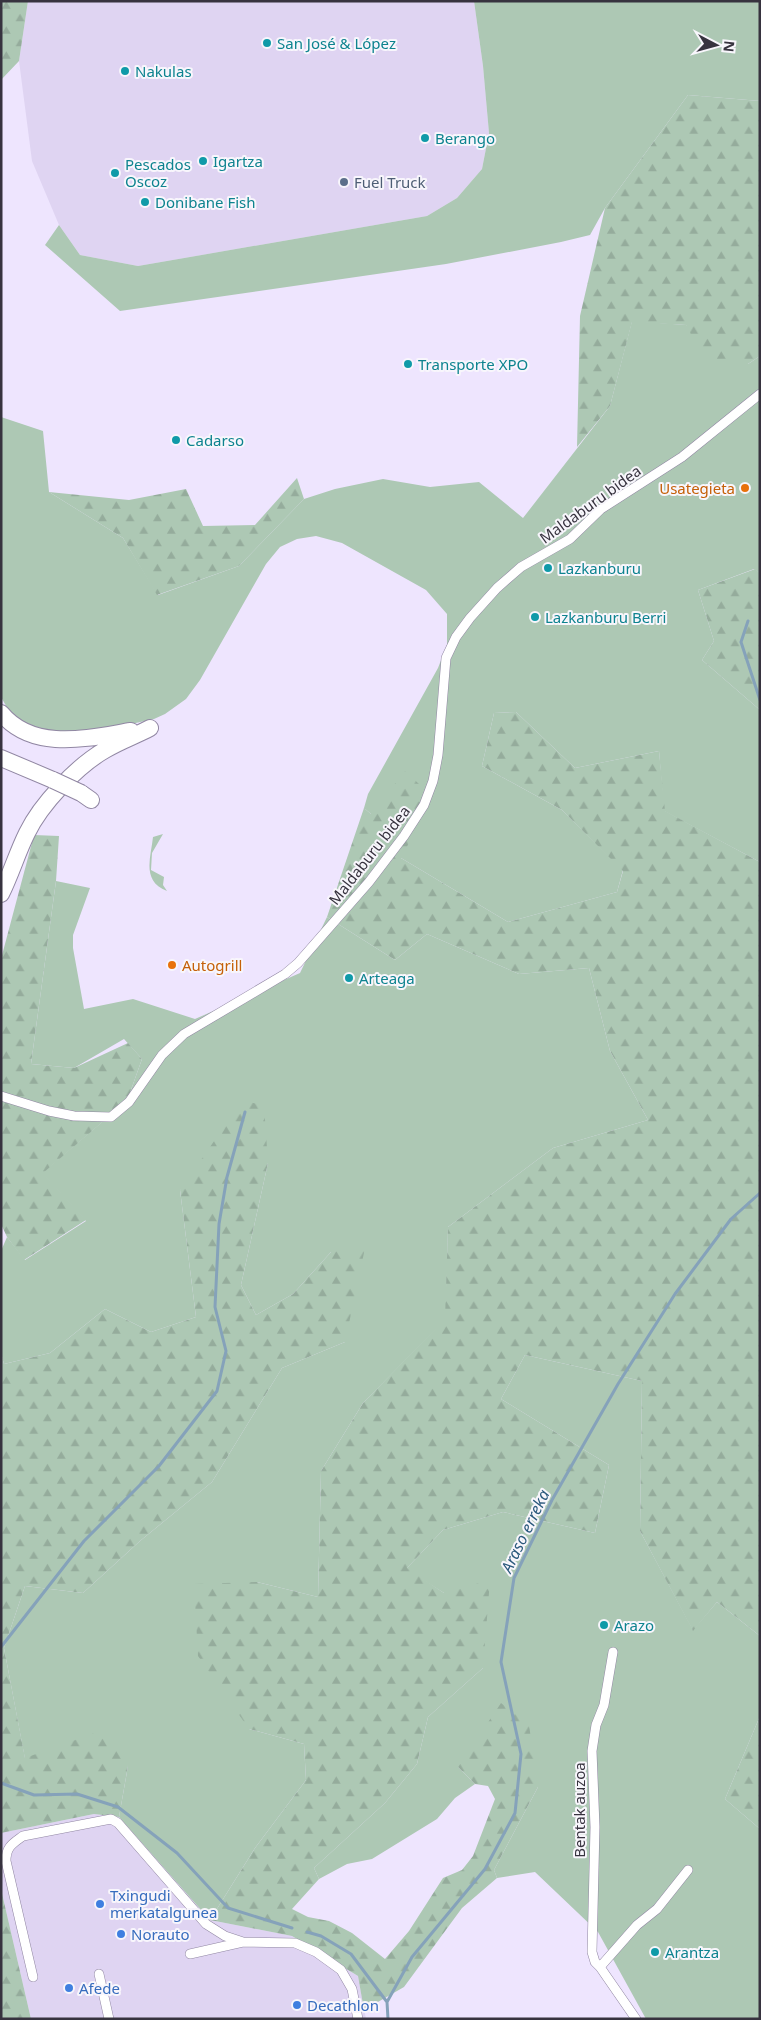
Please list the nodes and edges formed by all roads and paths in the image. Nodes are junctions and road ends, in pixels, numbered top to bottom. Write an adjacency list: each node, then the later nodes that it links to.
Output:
1 (760, 394): 6 (street, Maldaburu bidea)
2 (1, 713): 5 (highway)
3 (4, 759): 4 (highway, bridge)
4 (86, 797)
5 (1, 894)
6 (1, 1096)
7 (613, 1652): 11 (street, Bentak auzoa)
8 (688, 1870): 11 (street)
9 (243, 1942): 10 (street); 13 (street); 15 (street)
10 (190, 1954)
11 (600, 1967): 16 (street, Bentak auzoa)
12 (99, 1974): 14 (street)
13 (33, 1978)
14 (109, 2019)
15 (358, 2019)
16 (636, 2019)

